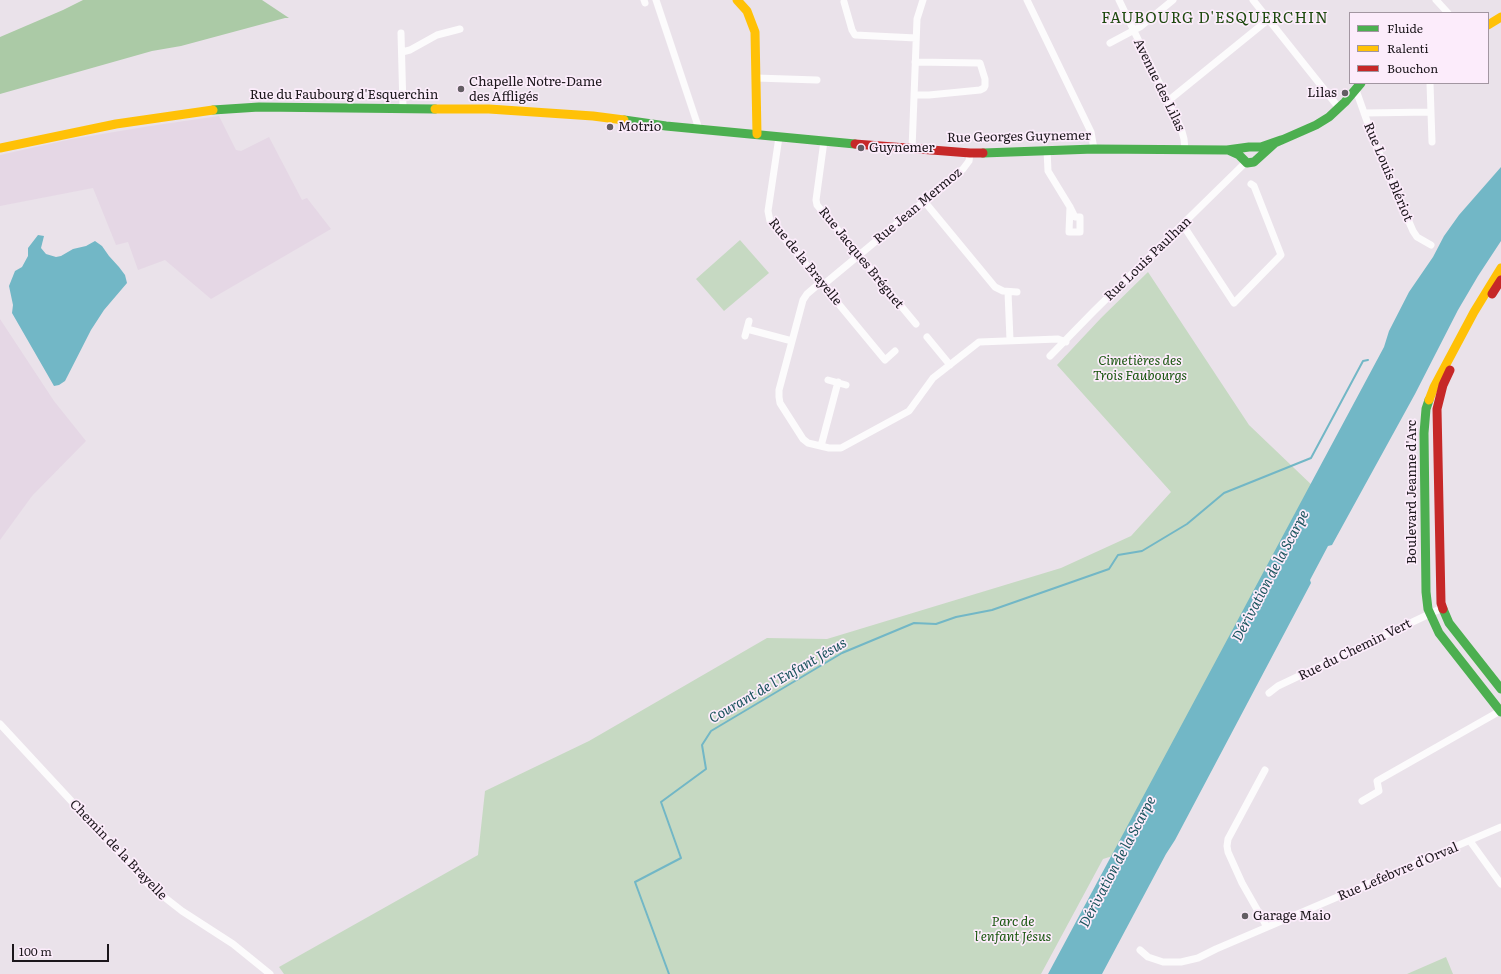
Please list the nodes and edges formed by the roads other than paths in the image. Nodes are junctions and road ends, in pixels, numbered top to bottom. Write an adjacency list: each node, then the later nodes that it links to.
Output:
1 (656, 0): 33 (street)
2 (737, 0): 21 (main road)
3 (923, 0): 17 (street)
4 (1027, 0): 43 (street)
5 (1119, 0): 15 (street, Avenue des Lilas)
6 (1173, 0): 15 (street)
7 (1254, 0): 12 (street)
8 (1436, 0): 10 (street)
9 (844, 2): 17 (street)
10 (1447, 12)
11 (1501, 17): 13 (main road)
12 (1269, 19): 26 (street); 28 (street)
13 (1489, 24)
14 (460, 30): 19 (street)
15 (1134, 31): 18 (street); 26 (street, Avenue des Lilas)
16 (401, 33): 19 (street)
17 (916, 38): 20 (street)
18 (1110, 43)
19 (402, 52): 27 (street)
20 (915, 62): 25 (street); 25 (street)
21 (756, 78): 22 (street); 34 (main road)
22 (817, 80)
23 (1430, 84): 29 (street)
24 (1358, 86): 28 (main road, Rue Georges Guynemer); 30 (street, Rue Louis Blériot)
25 (914, 95): 42 (street)
26 (1168, 101): 45 (street, Avenue des Lilas)
27 (403, 108): 31 (main road, Rue du Faubourg d'Esquerchin); 32 (main road, Rue du Faubourg d'Esquerchin)
28 (1339, 108): 36 (main road, Rue Georges Guynemer)
29 (1431, 112): 30 (street); 38 (street)
30 (1364, 113): 54 (street, Rue Louis Blériot)
31 (645, 123): 33 (main road, Rue Georges Guynemer)
32 (116, 124): 39 (main road, Rue du Faubourg d'Esquerchin); 40 (main road, Rue du Faubourg d'Esquerchin)
33 (699, 129): 34 (main road, Rue Georges Guynemer)
34 (757, 134): 35 (main road, Rue Georges Guynemer)
35 (779, 137): 37 (main road, Rue Georges Guynemer); 58 (street, Rue de la Brayelle)
36 (1281, 140): 41 (main road, Rue Georges Guynemer); 48 (main road, Rue Georges Guynemer)
37 (824, 141): 42 (main road, Rue Georges Guynemer); 55 (street, Rue Jacques Bréguet)
38 (1432, 142)
39 (0, 143)
40 (0, 148)
41 (1250, 148): 46 (main road, Rue Georges Guynemer); 48 (main road); 49 (main road)
42 (912, 149): 47 (main road, Rue Georges Guynemer)
43 (1094, 149): 44 (main road, Rue Georges Guynemer); 45 (main road, Rue Georges Guynemer)
44 (1047, 150): 47 (main road, Rue Georges Guynemer); 52 (street)
45 (1185, 150): 46 (main road, Rue Georges Guynemer)
46 (1227, 150): 49 (main road, Rue Georges Guynemer)
47 (970, 153): 51 (street, Rue Jean Mermoz)
48 (1258, 159): 49 (main road)
49 (1244, 160): 53 (street, Rue Louis Paulhan)
50 (1251, 184): 53 (street)
51 (924, 201): 55 (street, Rue Jean Mermoz); 59 (street)
52 (1070, 207)
53 (1183, 225): 66 (street, Rue Louis Paulhan)
54 (1431, 245)
55 (859, 256): 58 (street, Rue Jean Mermoz); 61 (street, Rue Jacques Bréguet)
56 (1501, 268): 75 (main road, Boulevard Jeanne d'Arc)
57 (1501, 280): 74 (main road, Boulevard Jeanne d'Arc)
58 (822, 284): 65 (street, Rue Jean Mermoz); 67 (street, Rue de la Brayelle)
59 (1008, 292): 60 (street); 64 (street)
60 (1017, 292)
61 (916, 324)
62 (747, 329): 65 (street)
63 (927, 337): 69 (street)
64 (1010, 340): 66 (street, Rue Jean Mermoz); 69 (street, Rue Jean Mermoz)
65 (792, 341): 73 (street, Rue Jean Mermoz)
66 (1066, 342): 68 (street, Rue Louis Paulhan)
67 (895, 351)
68 (1050, 356)
69 (950, 365): 73 (street, Rue Jean Mermoz)
70 (828, 380): 71 (street)
71 (838, 382): 72 (street); 73 (street)
72 (846, 385)
73 (821, 446)
74 (1442, 608): 75 (street, Rue du Chemin Vert); 76 (main road, Boulevard Jeanne d'Arc)
75 (1430, 614): 77 (street, Rue du Chemin Vert); 78 (main road, Boulevard Jeanne d'Arc)
76 (1501, 688)
77 (1269, 693)
78 (1501, 711): 81 (street)
79 (0, 724): 87 (street, Chemin de la Brayelle)
80 (1265, 770): 85 (street)
81 (1362, 801)
82 (1501, 828): 83 (street, Rue Lefebvre d'Orval)
83 (1470, 841): 84 (street); 85 (street, Rue Lefebvre d'Orval)
84 (1501, 884)
85 (1267, 927): 86 (street, Rue Lefebvre d'Orval)
86 (1140, 950)
87 (270, 974)

